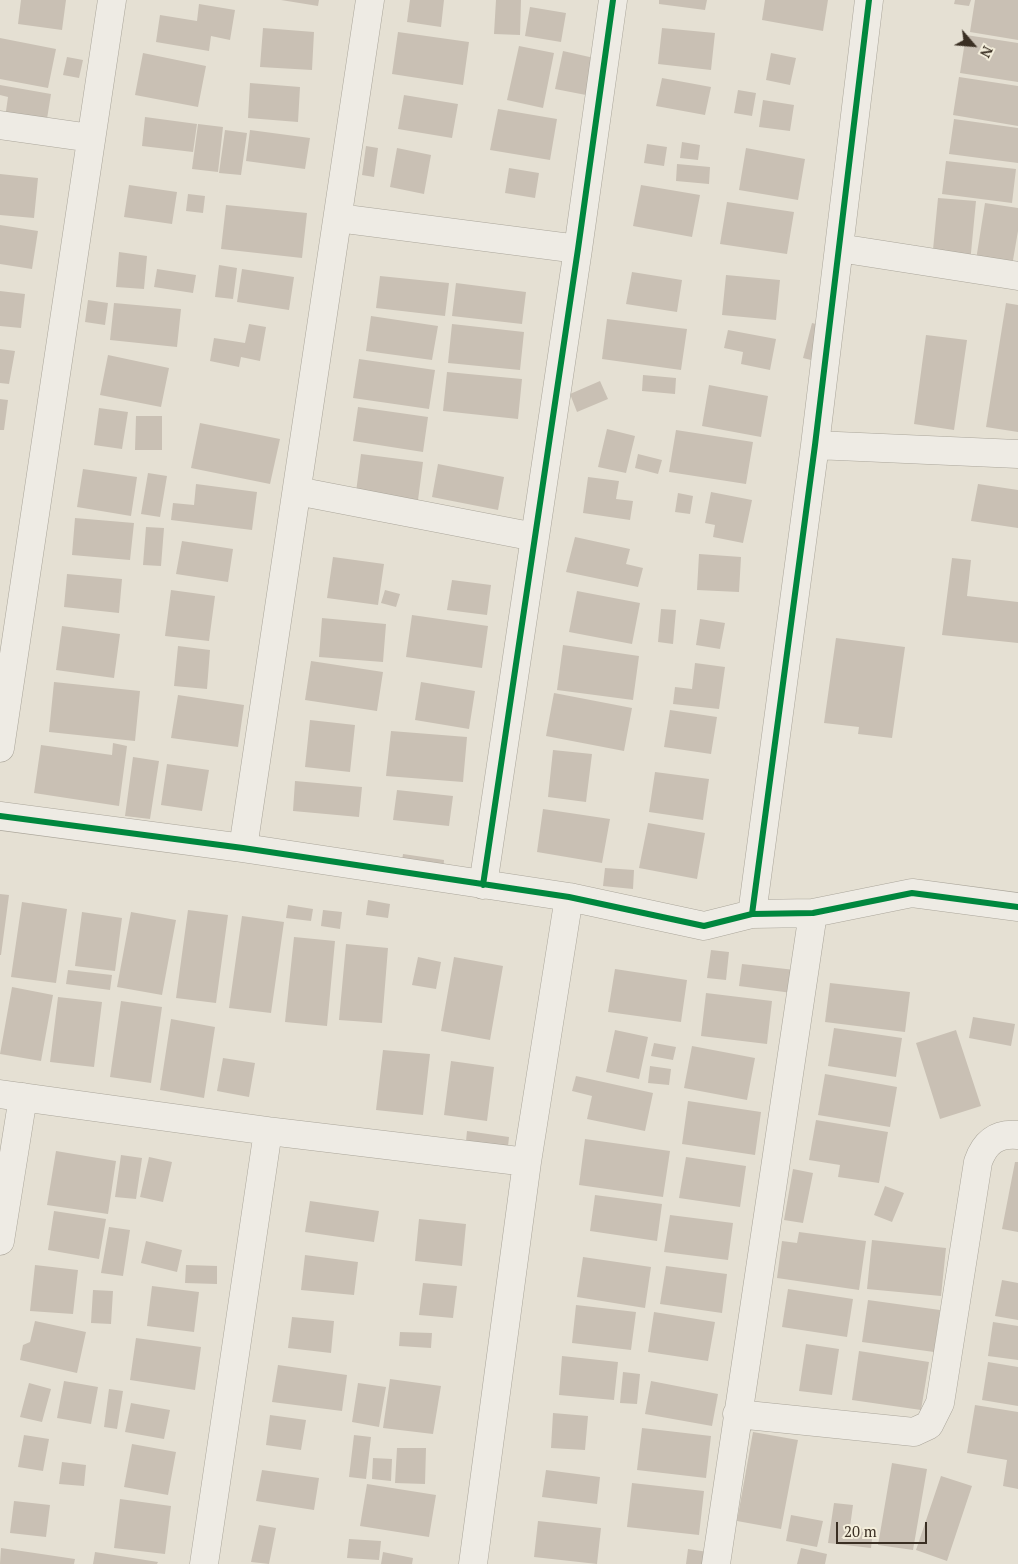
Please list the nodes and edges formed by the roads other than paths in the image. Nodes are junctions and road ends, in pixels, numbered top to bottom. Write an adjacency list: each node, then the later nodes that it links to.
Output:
1 (112, 0): 6 (street)
2 (370, 0): 7 (street)
3 (613, 0): 9 (street)
4 (869, 0): 8 (street)
5 (0, 125): 6 (street)
6 (91, 138): 15 (street)
7 (338, 218): 9 (street); 13 (street)
8 (839, 248): 10 (street); 11 (street)
9 (578, 249): 14 (street)
10 (1018, 276)
11 (815, 445): 12 (street); 22 (street)
12 (1018, 454)
13 (297, 491): 14 (street); 17 (street)
14 (535, 537): 18 (street)
15 (0, 748)
16 (0, 816): 17 (street)
17 (243, 848): 18 (street)
18 (483, 885): 19 (street)
19 (569, 896): 22 (street); 26 (street)
20 (1018, 907): 21 (street)
21 (812, 913): 22 (street); 28 (street)
22 (752, 914)
23 (11, 1096): 24 (street); 27 (street)
24 (268, 1132): 26 (street); 29 (street)
25 (1018, 1135): 28 (street)
26 (527, 1162): 30 (street)
27 (0, 1242)
28 (737, 1414): 31 (street)
29 (204, 1564)
30 (472, 1564)
31 (716, 1564)

